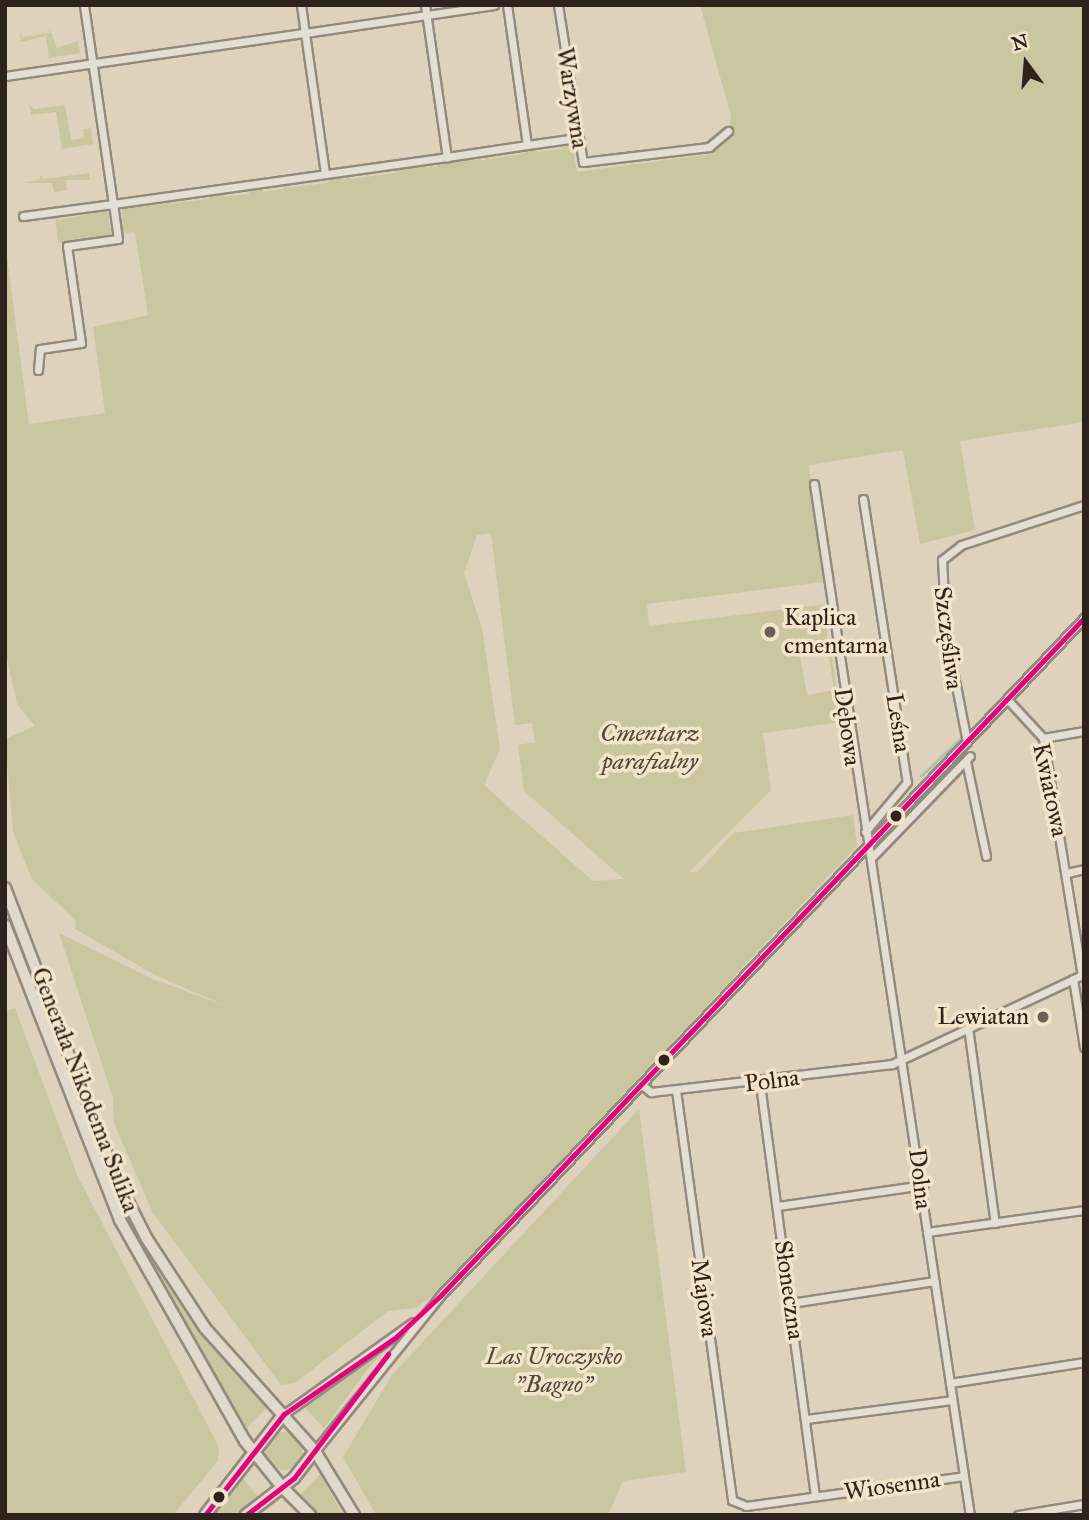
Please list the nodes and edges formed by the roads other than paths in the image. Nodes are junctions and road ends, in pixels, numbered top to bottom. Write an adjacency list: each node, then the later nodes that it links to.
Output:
1 (84, 5): 9 (street)
2 (301, 5): 8 (street)
3 (425, 5): 7 (street)
4 (494, 5): 7 (street)
5 (507, 5): 13 (street)
6 (558, 5): 11 (street, Warzywna)
7 (426, 16): 8 (street); 14 (street)
8 (305, 33): 9 (street); 15 (street)
9 (93, 64): 10 (street); 16 (street)
10 (5, 76)
11 (728, 131)
12 (570, 139): 13 (street)
13 (527, 145): 14 (street)
14 (447, 157): 15 (street)
15 (325, 174): 16 (street)
16 (113, 204): 17 (street); 18 (street)
17 (23, 216)
18 (38, 370)
19 (814, 484): 27 (street, Dębowa)
20 (863, 499): 27 (street, Leśna)
21 (1084, 505): 26 (street, Szczęśliwa)
22 (1084, 618): 23 (street)
23 (1007, 699): 25 (street, Kwiatowa); 26 (street)
24 (1084, 731): 25 (street)
25 (1043, 738): 32 (street, Kwiatowa)
26 (967, 742): 28 (street)
27 (865, 832): 28 (street, Dębowa)
28 (869, 844): 29 (street, Dolna); 41 (street)
29 (873, 856): 30 (street); 40 (street, Dolna)
30 (986, 856)
31 (1084, 869): 32 (street)
32 (1067, 873): 35 (street, Kwiatowa)
33 (5, 888): 55 (highway, Generała Nikodema Sulika)
34 (5, 925): 57 (highway, Generała Nikodema Sulika)
35 (1083, 974): 36 (street, Polna)
36 (1073, 979): 37 (street, Polna); 38 (street)
37 (968, 1027): 40 (street, Polna); 47 (street)
38 (1083, 1036): 39 (street)
39 (1084, 1047)
40 (903, 1059): 42 (street, Polna); 44 (street, Dolna)
41 (641, 1084): 43 (street, Polna); 50 (street)
42 (760, 1084): 43 (street, Polna); 45 (street, Słoneczna)
43 (676, 1090): 63 (street, Majowa)
44 (923, 1185): 45 (street); 48 (street, Dolna)
45 (778, 1206): 51 (street, Słoneczna)
46 (1084, 1210): 47 (street)
47 (995, 1223): 48 (street)
48 (927, 1232): 49 (street, Dolna)
49 (934, 1281): 51 (street); 53 (street, Dolna)
50 (441, 1295): 55 (street); 58 (street)
51 (791, 1303): 56 (street, Słoneczna)
52 (1084, 1362): 53 (street)
53 (950, 1383): 54 (street, Dolna)
54 (952, 1400): 56 (street); 59 (street, Dolna)
55 (284, 1414): 57 (highway); 58 (highway, Generała Nikodema Sulika)
56 (806, 1419): 61 (street, Słoneczna)
57 (251, 1449): 60 (highway, Generała Nikodema Sulika); 65 (highway)
58 (315, 1451): 60 (highway); 68 (main road)
59 (964, 1476): 61 (street, Wiosenna); 70 (street, Dolna)
60 (282, 1487): 66 (highway); 67 (main road)
61 (816, 1496): 64 (street, Wiosenna)
62 (1084, 1504): 71 (street)
63 (736, 1505): 64 (street, Wiosenna)
64 (757, 1505): 69 (street)
65 (205, 1515)
66 (246, 1515)
67 (310, 1515)
68 (354, 1515)
69 (758, 1515)
70 (970, 1515)
71 (1018, 1515)

